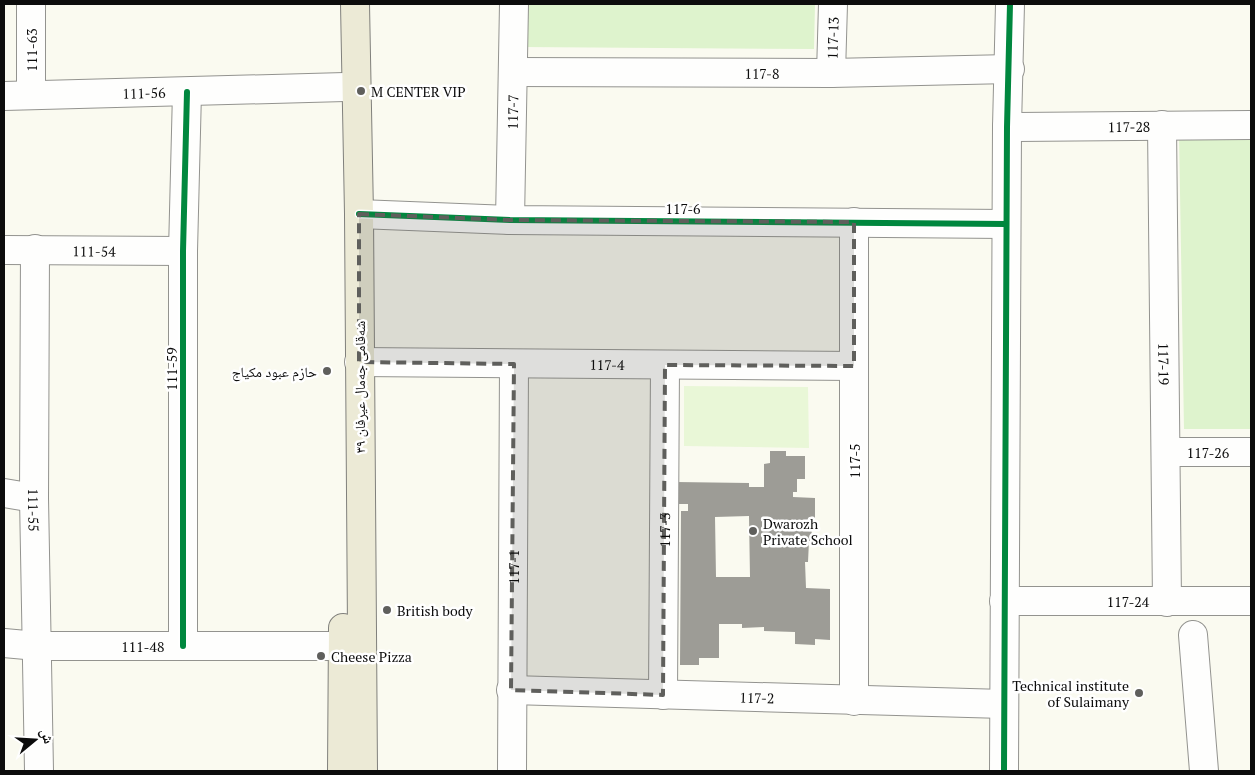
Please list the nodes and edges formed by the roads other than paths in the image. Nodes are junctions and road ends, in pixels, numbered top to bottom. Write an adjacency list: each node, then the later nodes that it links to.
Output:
1 (31, 4): 12 (street, 111-63)
2 (343, 4): 10 (main road, شەقامی جەمال عیرفان ٣٩)
3 (355, 4): 17 (main road, شەقامی جەمال عیرفان ٣٩)
4 (514, 4): 8 (street, 117-7)
5 (833, 4): 9 (street, 117-13)
6 (1010, 4): 7 (street)
7 (1010, 69): 9 (street, 117-8); 16 (street)
8 (513, 72): 9 (street, 117-8); 18 (street, 117-7)
9 (831, 73)
10 (345, 87): 11 (street, 111-56); 39 (main road, شەقامی جەمال عیرفان ٣٩)
11 (187, 92): 12 (street, 111-56); 23 (street, 111-59)
12 (30, 95): 13 (street, 111-56)
13 (4, 96)
14 (1251, 125): 15 (street, 117-28)
15 (1162, 126): 16 (street, 117-28); 28 (street, 117-19)
16 (1007, 127): 20 (street)
17 (359, 214): 18 (street, 117-6); 24 (main road, شەقامی جەمال عیرفان ٣٩)
18 (510, 220): 19 (street, 117-6)
19 (854, 222): 20 (street, 117-6); 27 (street, 117-5)
20 (1006, 224): 32 (street)
21 (35, 249): 22 (street, 111-54); 23 (street, 111-54); 31 (street, 111-55)
22 (4, 250)
23 (183, 251): 38 (street, 111-59)
24 (359, 362): 25 (street, 117-4); 46 (main road, شەقامی جەمال عیرفان ٣٩)
25 (514, 364): 26 (street, 117-4); 40 (street, 117-1)
26 (665, 365): 27 (street, 117-4); 41 (street, 117-3)
27 (854, 366): 42 (street, 117-5)
28 (1166, 452): 29 (street, 117-26); 34 (street, 117-19)
29 (1251, 452)
30 (4, 493): 31 (street)
31 (34, 498): 37 (street, 111-55)
32 (1004, 601): 34 (street, 117-24); 43 (street)
33 (1251, 601): 34 (street, 117-24)
34 (1167, 602)
35 (1193, 635): 49 (street)
36 (4, 643): 37 (street, 111-48)
37 (37, 646): 38 (street, 111-48); 44 (street, 111-55)
38 (183, 646): 39 (street, 111-48)
39 (343, 646): 45 (main road, شەقامی جەمال عیرفان ٣٩)
40 (511, 690): 41 (street, 117-2); 47 (street, 117-1)
41 (663, 695): 42 (street, 117-2)
42 (854, 701): 43 (street, 117-2)
43 (1004, 704): 48 (street)
44 (39, 771)
45 (342, 771)
46 (363, 771)
47 (512, 771)
48 (1004, 771)
49 (1204, 771)

